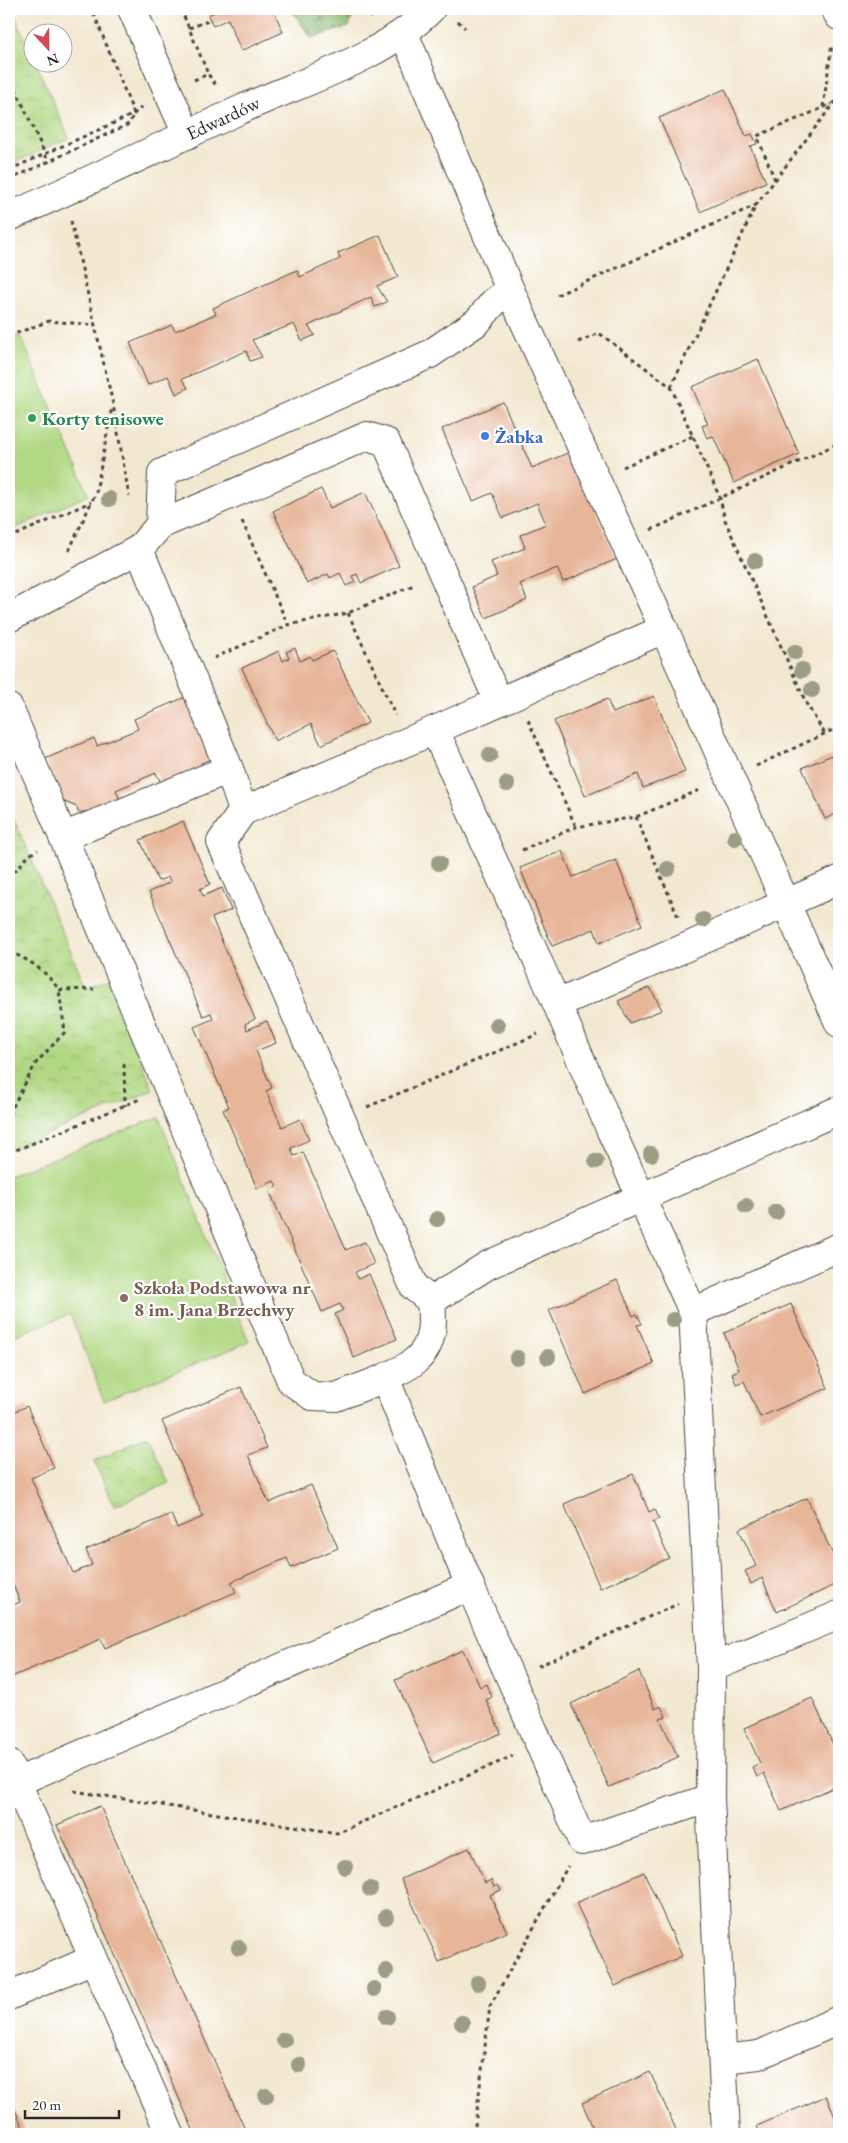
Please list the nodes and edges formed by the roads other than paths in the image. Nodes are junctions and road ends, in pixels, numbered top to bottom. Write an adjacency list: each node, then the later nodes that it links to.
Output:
1 (132, 9): 4 (street)
2 (431, 9): 3 (street, Edwardów)
3 (404, 33): 4 (street, Edwardów); 6 (street)
4 (187, 135): 5 (street, Edwardów)
5 (9, 217)
6 (510, 290): 7 (street); 10 (street)
7 (160, 525): 8 (street); 11 (street)
8 (139, 549): 9 (street); 14 (street)
9 (9, 618)
10 (664, 629): 11 (street); 18 (street)
11 (507, 697): 13 (street)
12 (9, 708): 16 (street)
13 (435, 730): 15 (street); 19 (street)
14 (230, 769): 15 (street); 16 (street)
15 (242, 812): 24 (street)
16 (63, 837): 26 (street)
17 (839, 880): 18 (street)
18 (787, 902): 19 (street); 20 (street)
19 (560, 1013): 22 (street)
20 (839, 1022)
21 (839, 1110): 22 (street)
22 (641, 1198): 24 (street); 25 (street)
23 (839, 1247): 25 (street)
24 (431, 1301): 26 (street)
25 (693, 1312): 29 (street)
26 (385, 1378): 27 (street)
27 (470, 1586): 30 (street); 31 (street)
28 (839, 1615): 29 (street)
29 (711, 1668): 31 (street)
30 (13, 1773): 32 (street)
31 (710, 1798): 35 (street)
32 (93, 1959): 33 (street); 36 (street)
33 (9, 1996)
34 (839, 2020): 35 (street)
35 (723, 2059): 37 (street)
36 (170, 2134)
37 (726, 2134)

